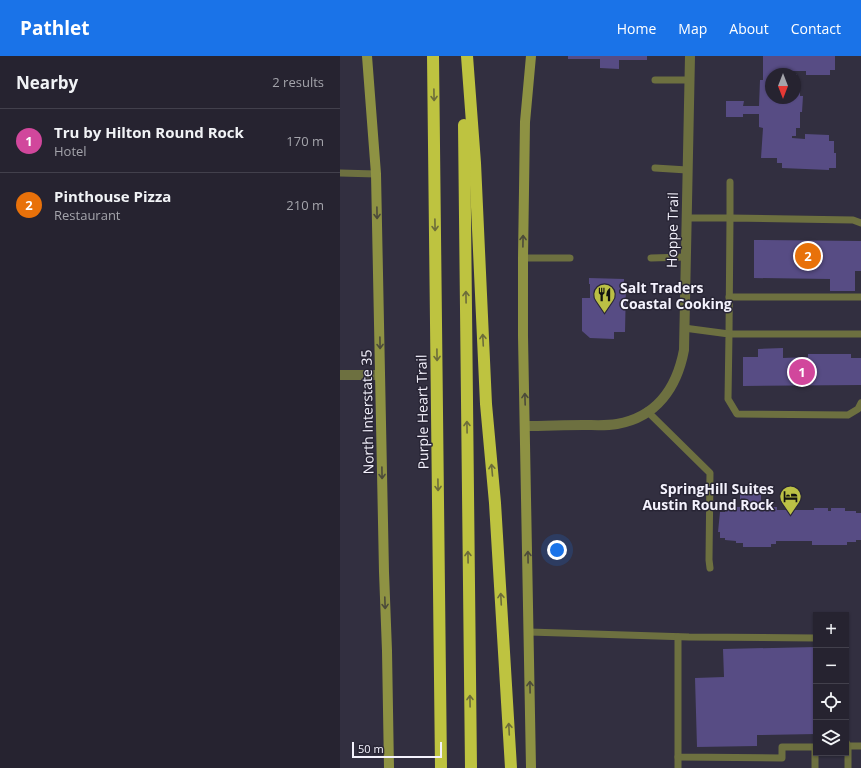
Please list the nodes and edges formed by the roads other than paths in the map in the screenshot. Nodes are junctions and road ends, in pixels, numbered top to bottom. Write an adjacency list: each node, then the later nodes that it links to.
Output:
1 (366, 56): 12 (main road, North Interstate 35)
2 (434, 56): 42 (highway, Purple Heart Trail, one-way to 42)
3 (464, 56): 43 (highway, one-way to 3)
4 (467, 56): 44 (highway, one-way to 4)
5 (532, 56): 18 (main road, one-way to 5)
6 (690, 56): 8 (street, Hoppe Trail)
7 (654, 80): 8 (lane)
8 (689, 80): 10 (street, Hoppe Trail)
9 (655, 168): 10 (lane)
10 (687, 170): 14 (street, Hoppe Trail)
11 (340, 173): 12 (lane)
12 (376, 174): 27 (main road, North Interstate 35, one-way to 27)
13 (730, 182): 15 (lane)
14 (686, 218): 15 (lane); 17 (street, Hoppe Trail)
15 (730, 218): 16 (lane); 21 (lane)
16 (861, 223)
17 (686, 257): 20 (lane); 23 (street, Hoppe Trail)
18 (523, 258): 19 (lane); 30 (main road, one-way to 18)
19 (570, 258)
20 (651, 258)
21 (729, 297): 22 (lane); 24 (lane)
22 (861, 297)
23 (684, 328): 24 (lane); 29 (street, Hoppe Trail)
24 (729, 334): 25 (lane); 28 (lane)
25 (861, 334)
26 (340, 375): 27 (street)
27 (380, 375): 41 (main road, North Interstate 35, one-way to 41)
28 (861, 404)
29 (647, 411): 30 (street, Hoppe Trail); 31 (lane)
30 (525, 426): 32 (main road, one-way to 30)
31 (710, 568)
32 (529, 632): 33 (lane); 45 (main road, one-way to 32)
33 (678, 637): 34 (lane); 40 (lane)
34 (813, 638)
35 (849, 745): 36 (lane)
36 (861, 746)
37 (813, 747): 40 (lane)
38 (816, 756): 47 (lane)
39 (847, 756): 48 (lane)
40 (678, 757): 46 (lane)
41 (389, 768)
42 (441, 768)
43 (471, 768)
44 (511, 768)
45 (531, 768)
46 (678, 768)
47 (815, 768)
48 (848, 768)

